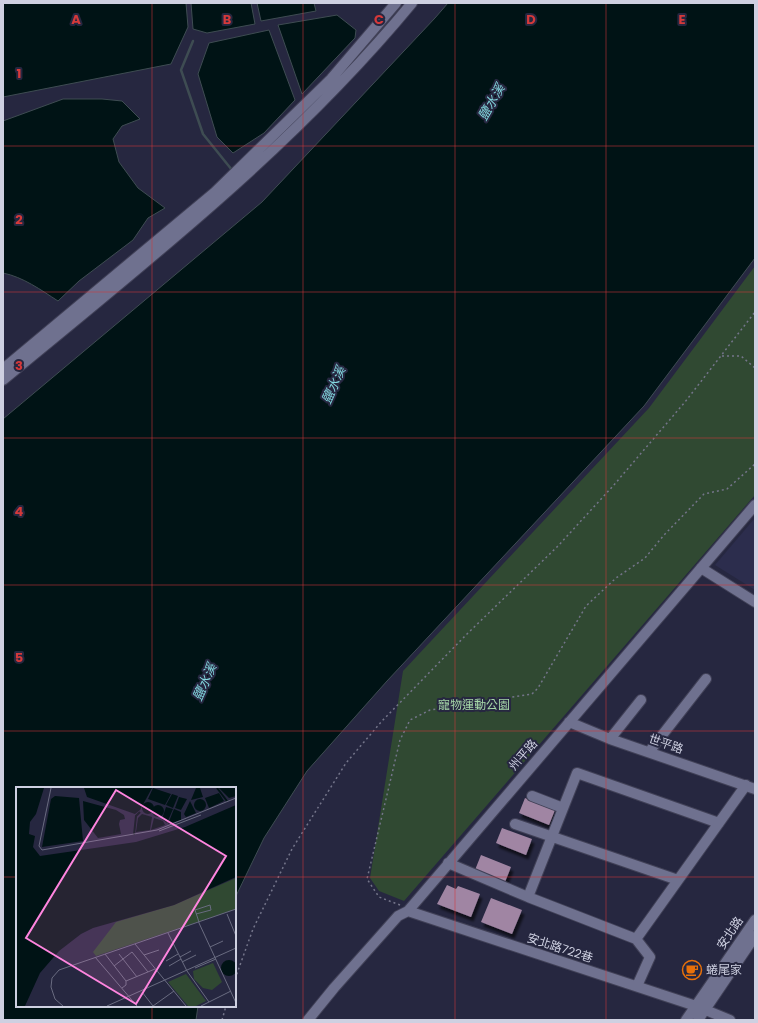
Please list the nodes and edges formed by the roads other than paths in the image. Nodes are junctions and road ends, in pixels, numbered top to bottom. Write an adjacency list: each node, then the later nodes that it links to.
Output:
1 (396, 3): 3 (street)
2 (412, 3): 4 (street)
3 (3, 369)
4 (3, 380)
5 (755, 505): 6 (street, 州平路)
6 (701, 568): 7 (street); 10 (street, 州平路)
7 (755, 602)
8 (706, 679): 12 (street)
9 (641, 700): 11 (street)
10 (569, 722): 11 (street, 世平路); 19 (street, 州平路)
11 (610, 739): 12 (street, 世平路)
12 (649, 752): 13 (street, 世平路)
13 (750, 787): 16 (street)
14 (532, 796): 15 (street)
15 (563, 808): 16 (street); 18 (street)
16 (719, 822): 20 (street)
17 (515, 824): 18 (street)
18 (552, 837): 20 (street); 21 (street)
19 (448, 863): 21 (street); 22 (street, 州平路)
20 (678, 880): 25 (street)
21 (528, 897): 25 (street)
22 (408, 911): 27 (street, 安北路722巷); 29 (street, 州平路)
23 (755, 920): 28 (street, 安北路)
24 (755, 936): 26 (street, 安北路)
25 (636, 939): 27 (street)
26 (752, 947): 28 (street, 安北路)
27 (637, 986): 28 (street, 安北路722巷)
28 (700, 1008): 30 (street, 安北路); 31 (street, 安北路); 32 (street, 安北路722巷)
29 (308, 1020)
30 (686, 1020)
31 (698, 1020)
32 (730, 1020)

